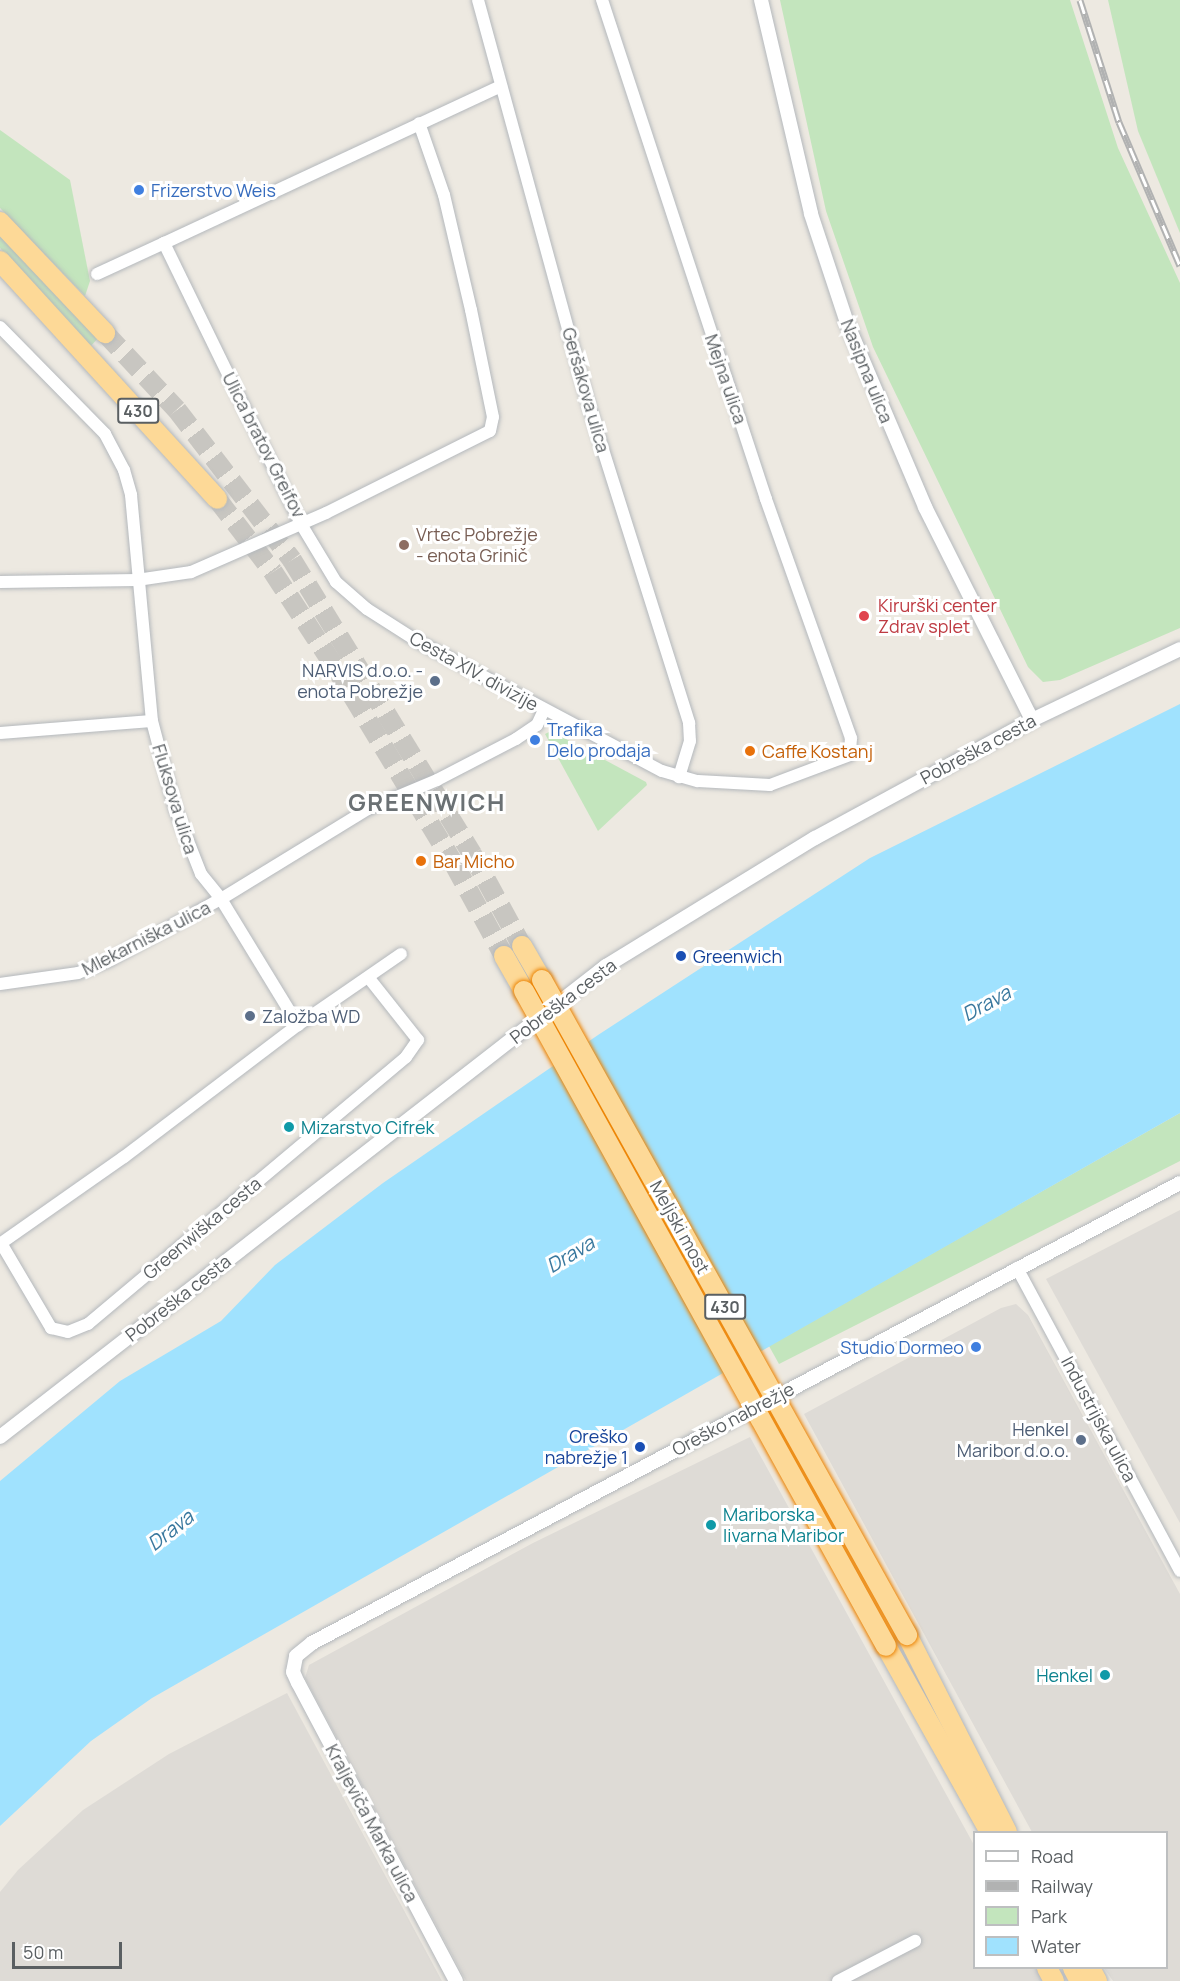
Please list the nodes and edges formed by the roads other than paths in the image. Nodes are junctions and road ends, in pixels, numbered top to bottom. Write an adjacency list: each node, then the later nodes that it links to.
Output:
1 (478, 0): 4 (street, Geršakova ulica)
2 (602, 0): 23 (street, Mejna ulica)
3 (761, 0): 20 (street, Nasipna ulica)
4 (501, 86): 5 (street); 24 (street, Geršakova ulica)
5 (419, 123): 7 (street); 15 (street, Ulica bratov Greifov)
6 (0, 222): 13 (highway)
7 (164, 243): 9 (street); 15 (street, Ulica bratov Greifov)
8 (0, 261): 11 (highway, 430)
9 (97, 274)
10 (0, 275): 11 (highway)
11 (41, 308): 14 (highway, 430)
12 (0, 327): 16 (street)
13 (105, 333)
14 (217, 499)
15 (301, 524): 16 (street); 19 (street, Cesta XIV. divizije)
16 (137, 580): 17 (street); 21 (street, Fluksova ulica)
17 (0, 582)
18 (1180, 649): 20 (street, Pobreška cesta)
19 (544, 710): 24 (street, Cesta XIV. divizije); 25 (street, Mlekarniška ulica)
20 (1032, 720): 31 (street, Pobreška cesta)
21 (152, 721): 22 (street); 25 (street, Fluksova ulica)
22 (0, 733)
23 (850, 755): 24 (street, Cesta XIV. divizije)
24 (679, 777)
25 (221, 899): 30 (street, Mlekarniška ulica); 32 (street, Fluksova ulica)
26 (522, 946): 40 (highway, Meljski most / 430, bridge)
27 (401, 954): 29 (street, Greenwiška cesta)
28 (504, 956): 41 (highway, Meljski most / 430, bridge)
29 (368, 977): 32 (street, Greenwiška cesta); 34 (street, Greenwiška cesta)
30 (0, 984)
31 (546, 1012): 36 (street, Meljski most); 37 (street, Pobreška cesta)
32 (298, 1024): 34 (street, Greenwiška cesta)
33 (1180, 1183): 35 (street, Oreško nabrežje)
34 (1, 1243)
35 (1017, 1268): 36 (street, Oreško nabrežje); 38 (street, Industrijska ulica)
36 (765, 1403): 39 (street, Oreško nabrežje)
37 (0, 1437)
38 (1180, 1571)
39 (293, 1664): 47 (street, Kraljeviča Marka ulica)
40 (978, 1770): 44 (highway, 430); 45 (highway)
41 (960, 1780): 42 (highway); 43 (highway, 430)
42 (982, 1831)
43 (989, 1831)
44 (1006, 1831)
45 (1015, 1831)
46 (915, 1941): 48 (street)
47 (456, 1981)
48 (838, 1981)

